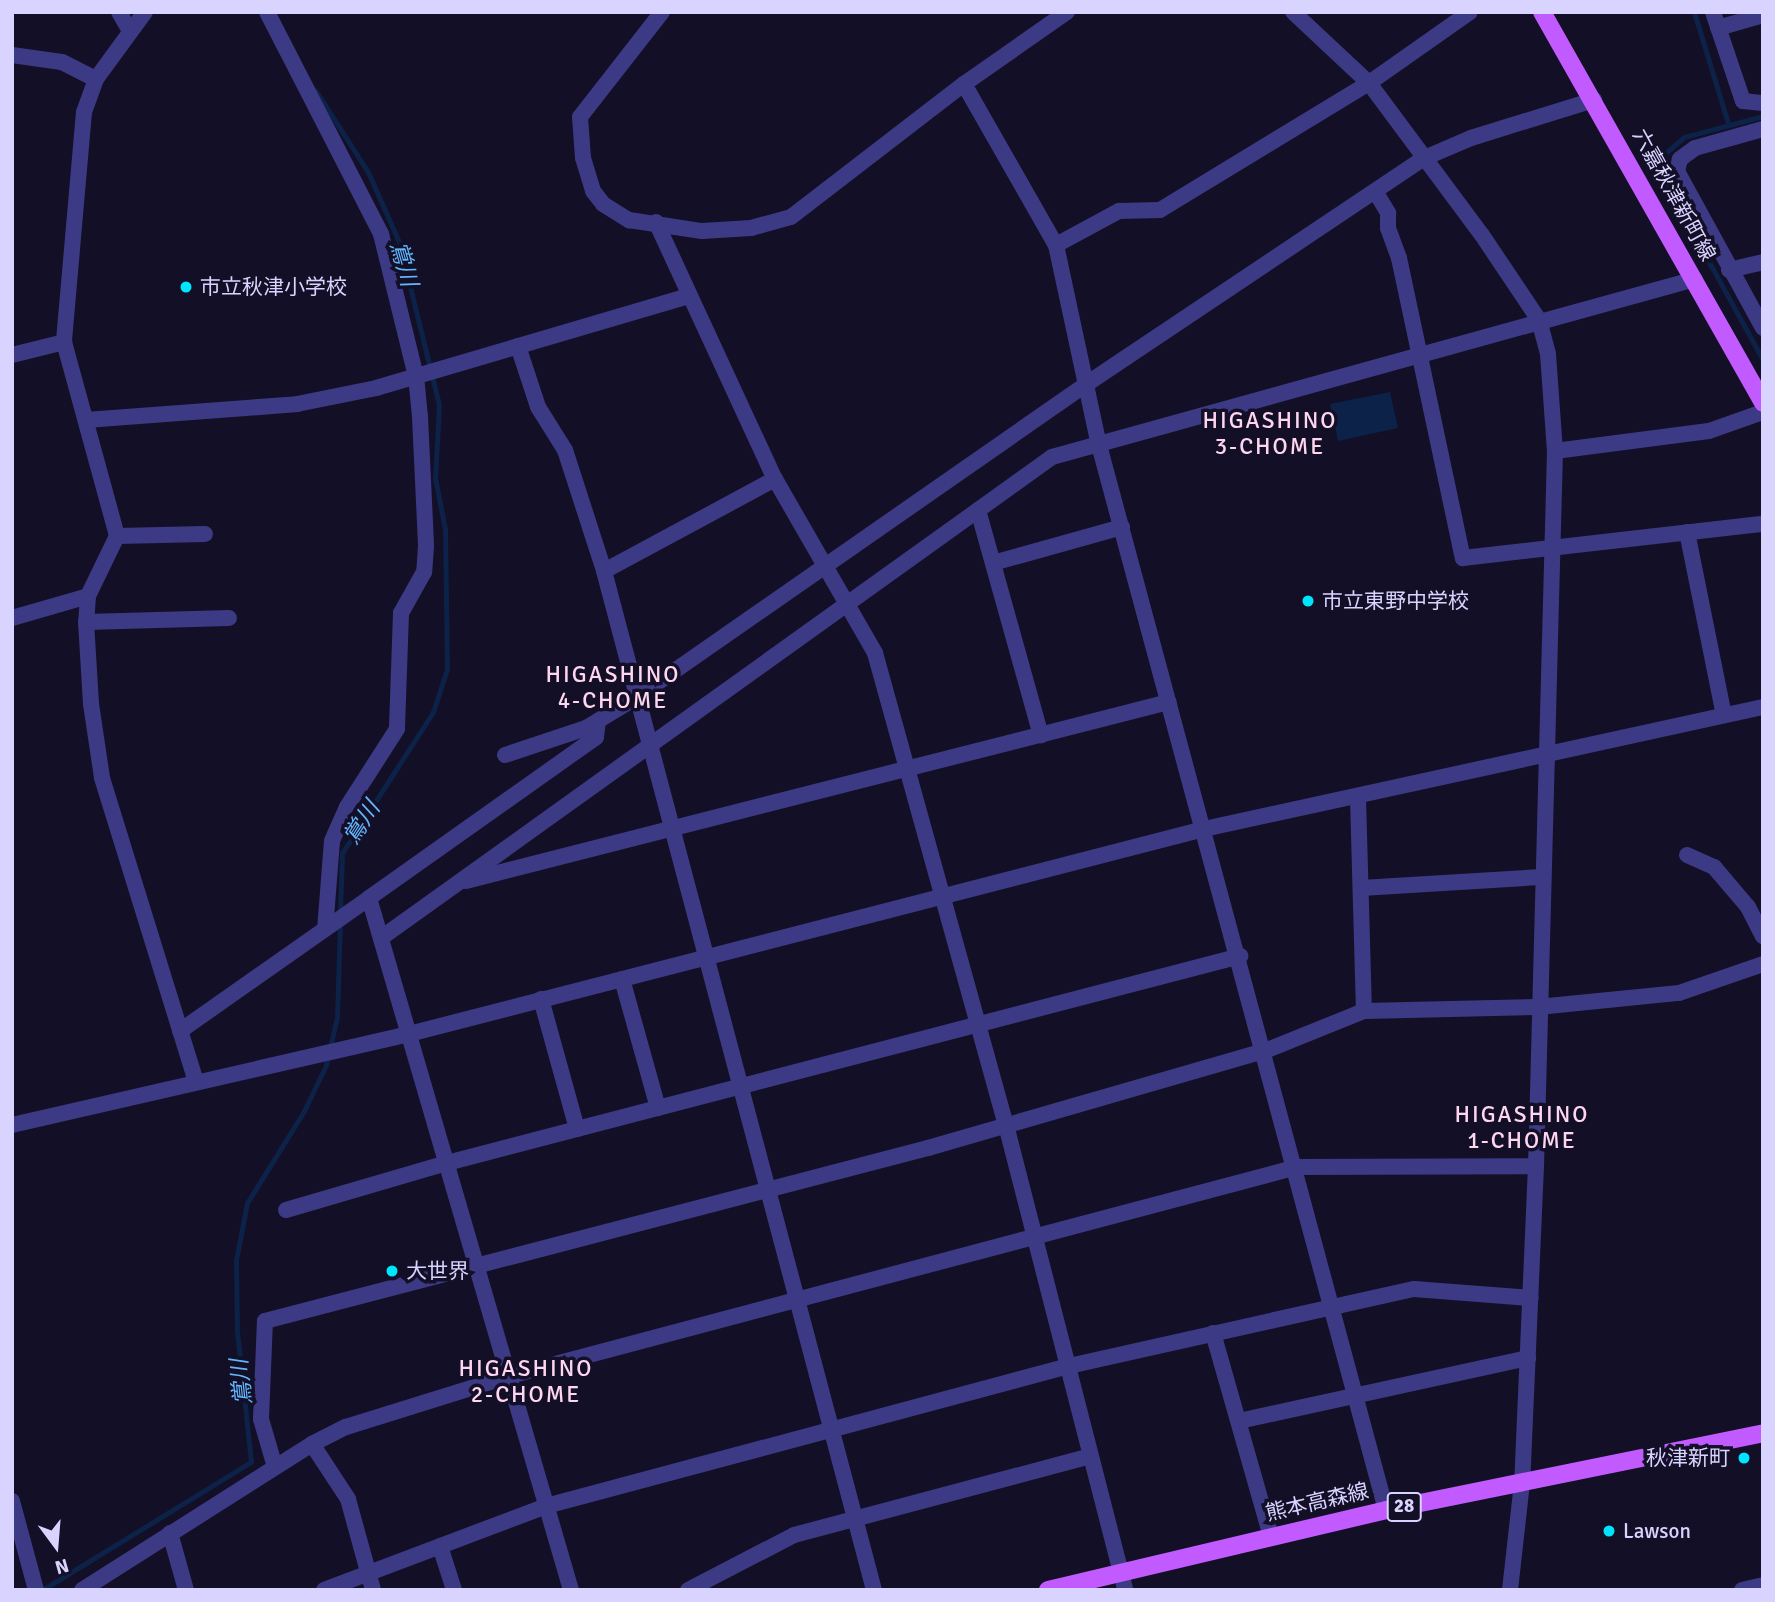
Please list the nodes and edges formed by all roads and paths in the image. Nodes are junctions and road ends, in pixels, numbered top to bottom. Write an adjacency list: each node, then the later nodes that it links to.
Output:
1 (119, 12): 11 (street)
2 (145, 12): 11 (street)
3 (267, 12): 33 (street)
4 (662, 12): 21 (street)
5 (1068, 12): 15 (street)
6 (1293, 12): 14 (street)
7 (1470, 12): 14 (street)
8 (1542, 12): 16 (main road, 六嘉秋津新町線)
9 (1763, 15): 10 (street)
10 (1715, 20): 17 (street)
11 (130, 31): 13 (street)
12 (12, 55): 13 (street)
13 (96, 79): 29 (street)
14 (1369, 83): 19 (street); 22 (street)
15 (964, 84): 21 (street); 22 (street)
16 (1594, 100): 19 (street); 25 (main road, 六嘉秋津新町線)
17 (1763, 103)
18 (1763, 129): 24 (street)
19 (1422, 159): 20 (street); 27 (street)
20 (1375, 191): 31 (street); 34 (street)
21 (656, 222): 26 (street)
22 (1056, 245): 34 (street)
23 (1763, 262): 24 (street)
24 (1729, 270): 28 (street)
25 (1695, 279): 27 (street); 35 (main road, 六嘉秋津新町線)
26 (688, 296): 30 (street); 40 (street)
27 (1539, 320): 31 (street); 39 (street)
28 (1763, 328)
29 (64, 342): 32 (street); 37 (street)
30 (518, 346): 33 (street); 50 (street)
31 (1417, 353): 38 (street); 47 (street)
32 (12, 355)
33 (417, 376): 37 (street); 75 (street)
34 (1084, 385): 38 (street); 49 (street)
35 (1763, 403)
36 (1763, 412): 39 (street)
37 (86, 420): 46 (street)
38 (1100, 445): 41 (street); 43 (street)
39 (1555, 451): 47 (street)
40 (775, 479): 49 (street); 50 (street)
41 (978, 510): 48 (street); 52 (street)
42 (1763, 524): 44 (street)
43 (1122, 527): 48 (street); 57 (street)
44 (1687, 532): 47 (street); 59 (street)
45 (205, 534): 46 (street)
46 (117, 536): 51 (street)
47 (1553, 547): 63 (street)
48 (992, 563): 61 (street)
49 (824, 565): 52 (street); 56 (street)
50 (604, 571): 56 (street)
51 (88, 596): 53 (street); 55 (street)
52 (847, 604): 62 (street); 65 (street)
53 (12, 618)
54 (229, 618): 55 (street)
55 (86, 622): 86 (street)
56 (637, 696): 60 (street); 62 (street)
57 (1169, 702): 61 (street); 68 (street)
58 (1763, 707): 59 (street)
59 (1724, 715): 63 (street)
60 (598, 720): 64 (street); 74 (street)
61 (1041, 735): 65 (street)
62 (650, 745): 67 (street); 71 (street)
63 (1547, 753): 66 (street); 70 (street)
64 (505, 755)
65 (911, 768): 67 (street); 73 (street)
66 (1358, 798): 68 (street); 72 (street)
67 (671, 828): 71 (street); 79 (street)
68 (1204, 829): 73 (street); 78 (street)
69 (1687, 855): 76 (street)
70 (1543, 877): 72 (street); 83 (street)
71 (456, 884): 77 (street)
72 (1361, 888): 84 (street)
73 (945, 897): 79 (street); 85 (street)
74 (369, 898): 75 (street); 77 (street)
75 (325, 929): 86 (street)
76 (1763, 936)
77 (381, 938): 87 (street)
78 (1240, 956): 85 (street); 88 (street)
79 (705, 957): 81 (street); 90 (street)
80 (1763, 964): 83 (street)
81 (622, 978): 82 (street); 91 (street)
82 (541, 999): 87 (street); 94 (street)
83 (1538, 1007): 84 (street); 96 (street)
84 (1364, 1011): 88 (street)
85 (979, 1026): 90 (street); 93 (street)
86 (180, 1031): 89 (street)
87 (409, 1034): 89 (street); 95 (street)
88 (1265, 1051): 93 (street); 97 (street)
89 (196, 1082): 92 (street)
90 (739, 1087): 91 (street); 98 (street)
91 (657, 1108): 94 (street)
92 (12, 1125)
93 (1006, 1125): 98 (street); 100 (street)
94 (577, 1129): 95 (street)
95 (447, 1163): 99 (street); 101 (street)
96 (1536, 1166): 97 (street); 102 (street)
97 (1297, 1167): 100 (street); 104 (street)
98 (767, 1189): 101 (street); 103 (street)
99 (286, 1210)
100 (1034, 1237): 103 (street); 107 (street)
101 (477, 1267): 108 (street); 115 (street)
102 (1531, 1298): 104 (street); 106 (street)
103 (796, 1299): 108 (street); 111 (street)
104 (1332, 1305): 105 (street); 109 (street)
105 (1213, 1333): 107 (street); 110 (street)
106 (1528, 1359): 109 (street); 116 (street)
107 (1069, 1366): 111 (street); 114 (street)
108 (510, 1376): 113 (street); 118 (street)
109 (1356, 1395): 110 (street); 119 (street)
110 (1239, 1421): 122 (street)
111 (830, 1430): 118 (street); 120 (street)
112 (1763, 1433): 116 (main road, 熊本高森線 / 28)
113 (312, 1444): 115 (street); 126 (street)
114 (1090, 1456): 120 (street); 125 (street)
115 (275, 1467): 121 (street)
116 (1522, 1483): 119 (main road, 熊本高森線 / 28); 139 (street)
117 (12, 1501): 124 (street)
118 (546, 1506): 123 (street); 134 (street)
119 (1386, 1510): 122 (main road, 熊本高森線 / 28)
120 (854, 1518): 135 (street); 136 (street)
121 (170, 1533): 129 (street); 130 (street)
122 (1271, 1536): 125 (main road, 熊本高森線 / 28)
123 (440, 1546): 126 (street); 133 (street)
124 (18, 1547): 128 (street)
125 (1118, 1570): 137 (main road, 熊本高森線 / 28); 138 (street)
126 (369, 1573): 131 (street); 132 (street)
127 (1763, 1585): 140 (street)
128 (35, 1587)
129 (82, 1590)
130 (186, 1590)
131 (324, 1590)
132 (373, 1590)
133 (454, 1590)
134 (571, 1590)
135 (688, 1590)
136 (874, 1590)
137 (1048, 1590)
138 (1125, 1590)
139 (1510, 1590)
140 (1742, 1590)

